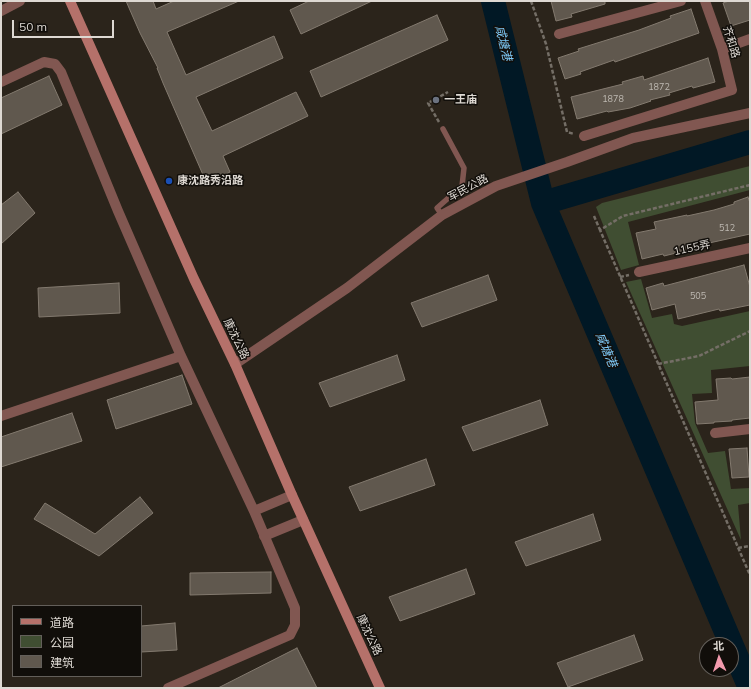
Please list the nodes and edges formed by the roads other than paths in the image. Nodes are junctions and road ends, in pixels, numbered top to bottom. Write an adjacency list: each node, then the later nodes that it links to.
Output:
1 (20, 1): 5 (street)
2 (70, 1): 17 (street, 康沈公路)
3 (681, 1): 6 (street)
4 (705, 1): 8 (street, 齐和路)
5 (1, 11)
6 (559, 34)
7 (750, 39): 8 (street)
8 (722, 49): 12 (street, 齐和路)
9 (1, 82): 16 (street)
10 (750, 113): 13 (street, 军民公路)
11 (443, 129): 13 (lane)
12 (584, 136)
13 (442, 215): 17 (street, 军民公路)
14 (750, 248): 15 (street, 1155弄)
15 (639, 272)
16 (181, 356): 18 (street); 22 (street)
17 (235, 364): 21 (street, 康沈公路)
18 (1, 416)
19 (750, 429): 20 (street)
20 (715, 433)
21 (292, 495): 22 (street); 23 (street, 康沈公路)
22 (254, 511): 24 (street)
23 (303, 520): 24 (street); 26 (street, 康沈公路)
24 (264, 536): 25 (street)
25 (168, 688)
26 (380, 688)

